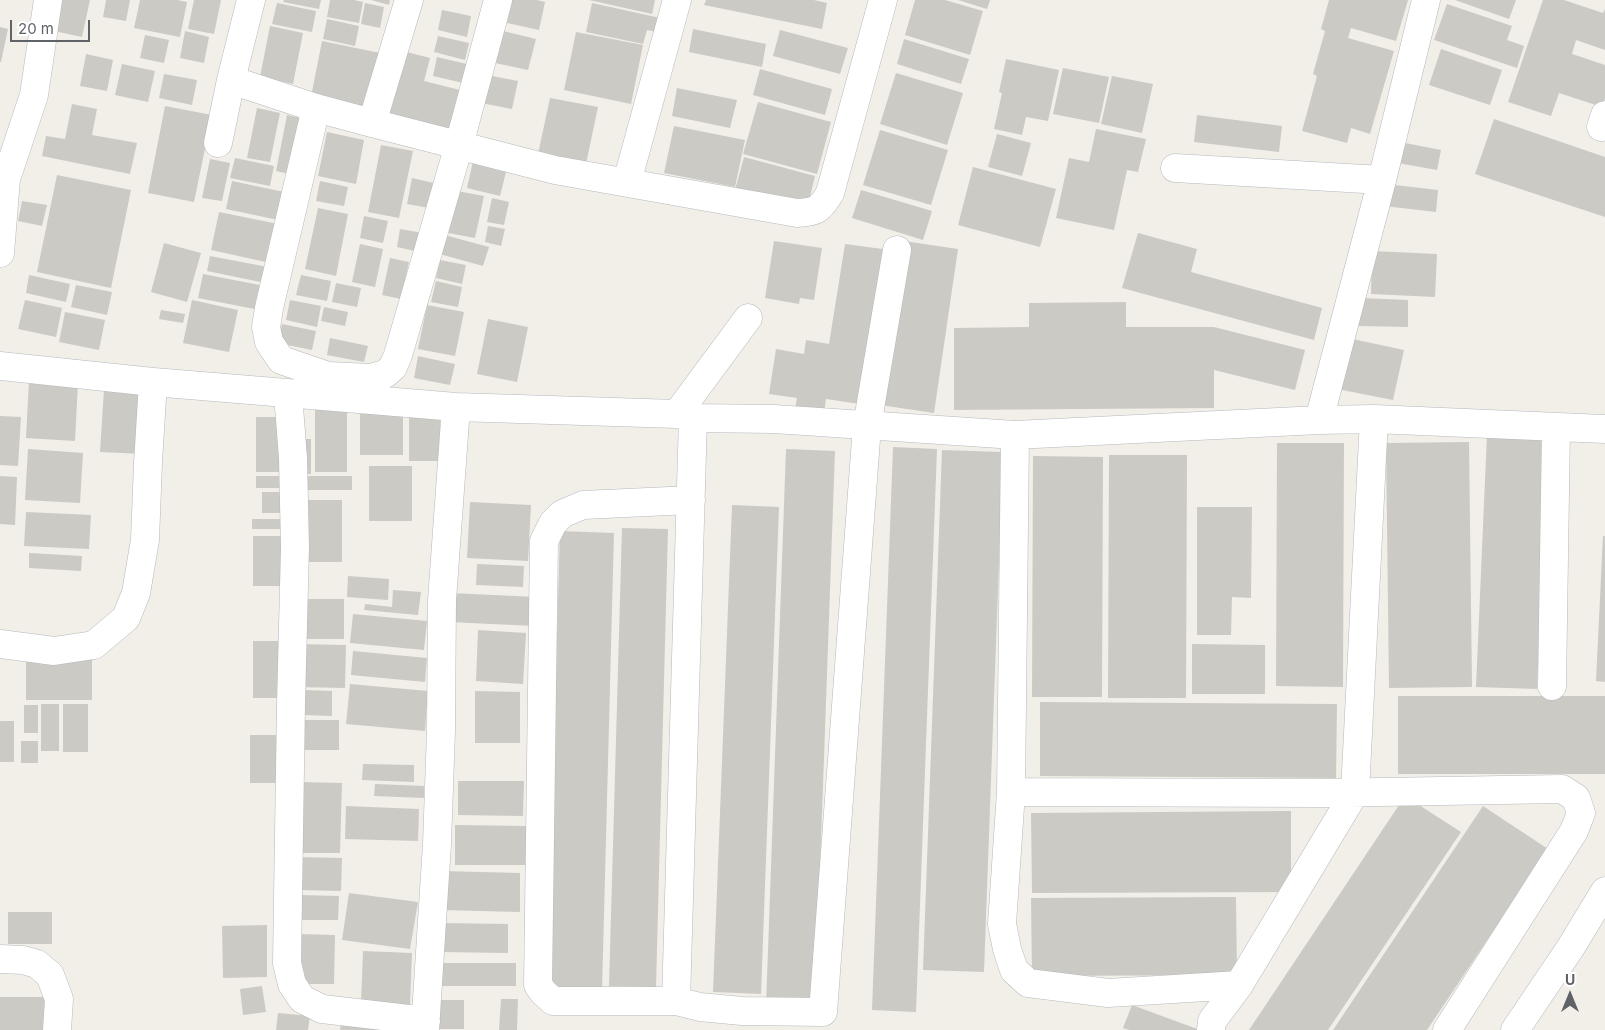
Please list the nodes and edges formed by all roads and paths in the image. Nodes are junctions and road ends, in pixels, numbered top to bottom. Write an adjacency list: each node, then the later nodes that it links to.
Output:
1 (48, 0): 14 (street)
2 (250, 0): 8 (street)
3 (409, 0): 10 (street)
4 (498, 0): 12 (street)
5 (677, 0): 16 (street)
6 (883, 0): 16 (street)
7 (1426, 0): 15 (street)
8 (231, 80): 9 (street); 11 (street)
9 (316, 108): 10 (street); 12 (street)
10 (372, 123): 12 (street)
11 (218, 143)
12 (459, 145): 16 (street)
13 (1175, 168): 15 (street)
14 (3, 179): 18 (street)
15 (1382, 180): 26 (street)
16 (627, 182)
17 (896, 250): 27 (street)
18 (0, 253)
19 (748, 318): 24 (street)
20 (0, 366): 21 (street)
21 (153, 382): 22 (street); 32 (street)
22 (288, 394): 23 (street); 40 (street)
23 (456, 407): 24 (street); 40 (street)
24 (685, 416): 27 (street); 31 (street)
25 (1374, 419): 26 (street); 28 (street); 35 (street)
26 (1319, 420): 30 (street)
27 (867, 426): 30 (street); 39 (street)
28 (1556, 428): 29 (street); 33 (street)
29 (1605, 429)
30 (1015, 435): 34 (street)
31 (691, 500): 39 (street); 39 (street)
32 (0, 644)
33 (1552, 686)
34 (1011, 792): 35 (street); 38 (street)
35 (1355, 792): 38 (street); 43 (street)
36 (1605, 891): 44 (street)
37 (0, 959): 41 (street)
38 (1239, 985): 42 (street)
39 (676, 1001)
40 (425, 1025)
41 (57, 1030)
42 (1211, 1030)
43 (1448, 1030)
44 (1515, 1030)

